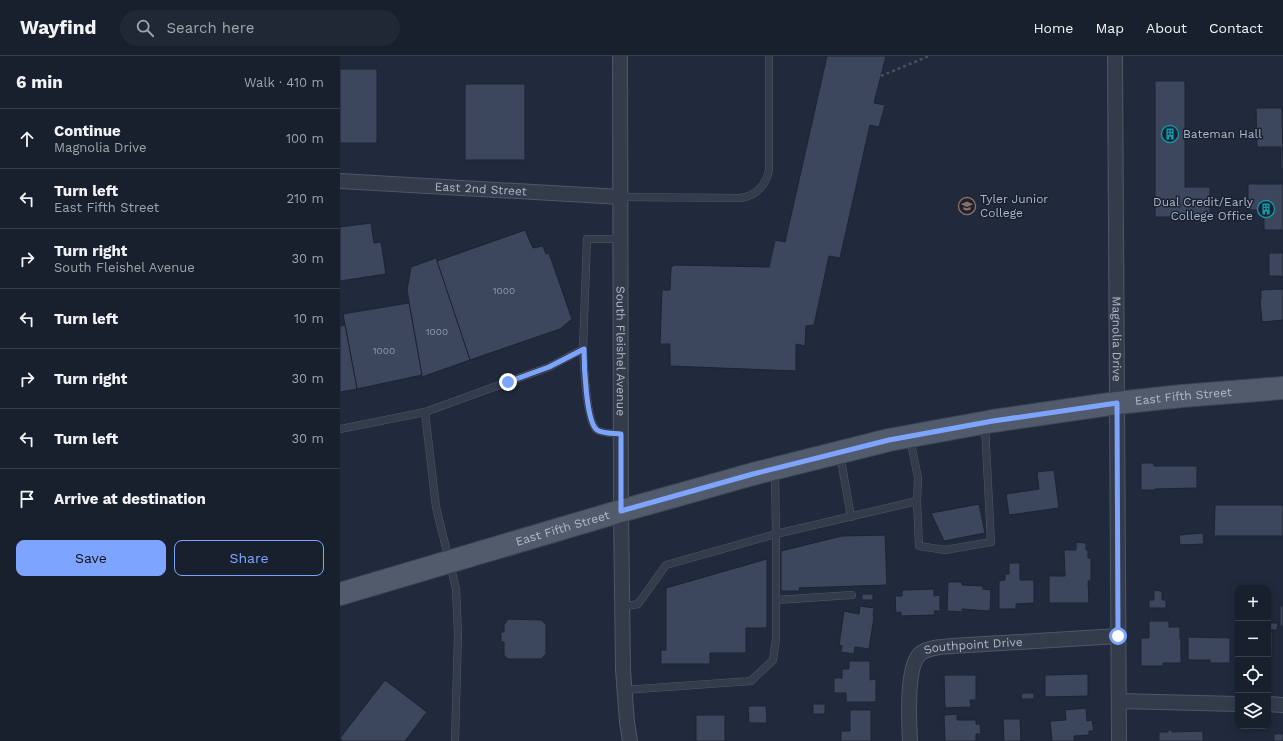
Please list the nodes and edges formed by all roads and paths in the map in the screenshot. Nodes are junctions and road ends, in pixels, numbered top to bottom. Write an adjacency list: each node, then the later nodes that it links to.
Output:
1 (620, 56): 7 (street, South Fleishel Avenue)
2 (769, 56): 7 (lane)
3 (929, 56): 5 (path)
4 (1115, 56): 11 (street, Magnolia Drive)
5 (881, 76)
6 (340, 181): 7 (street, East 2nd Street)
7 (621, 198): 8 (street, South Fleishel Avenue)
8 (621, 239): 9 (lane); 15 (street, South Fleishel Avenue)
9 (584, 349): 12 (lane); 15 (lane)
10 (1283, 388): 11 (main road, East Fifth Street)
11 (1117, 403): 13 (main road, East Fifth Street); 28 (street, Magnolia Drive)
12 (425, 412): 14 (lane); 23 (lane)
13 (985, 422): 16 (main road, East Fifth Street); 19 (lane)
14 (340, 429)
15 (621, 434): 20 (street, South Fleishel Avenue)
16 (910, 436): 17 (main road, East Fifth Street); 19 (lane)
17 (840, 452): 18 (main road, East Fifth Street); 21 (lane)
18 (775, 469): 20 (main road, East Fifth Street); 22 (lane)
19 (917, 501): 21 (lane)
20 (621, 511): 23 (main road, East Fifth Street); 27 (street, South Fleishel Avenue)
21 (851, 517): 22 (lane)
22 (776, 534): 26 (lane); 27 (lane)
23 (448, 562): 24 (main road, East Fifth Street); 34 (lane)
24 (341, 590)
25 (852, 595): 26 (lane)
26 (776, 600): 29 (lane)
27 (622, 607): 29 (street, South Fleishel Avenue)
28 (1118, 636): 30 (street, Magnolia Drive); 36 (street, Southpoint Drive)
29 (624, 690): 35 (street, South Fleishel Avenue)
30 (1119, 701): 31 (street); 37 (street, Magnolia Drive)
31 (1235, 704)
32 (1271, 704): 33 (street)
33 (1283, 705)
34 (455, 741)
35 (630, 741)
36 (910, 741)
37 (1119, 741)

